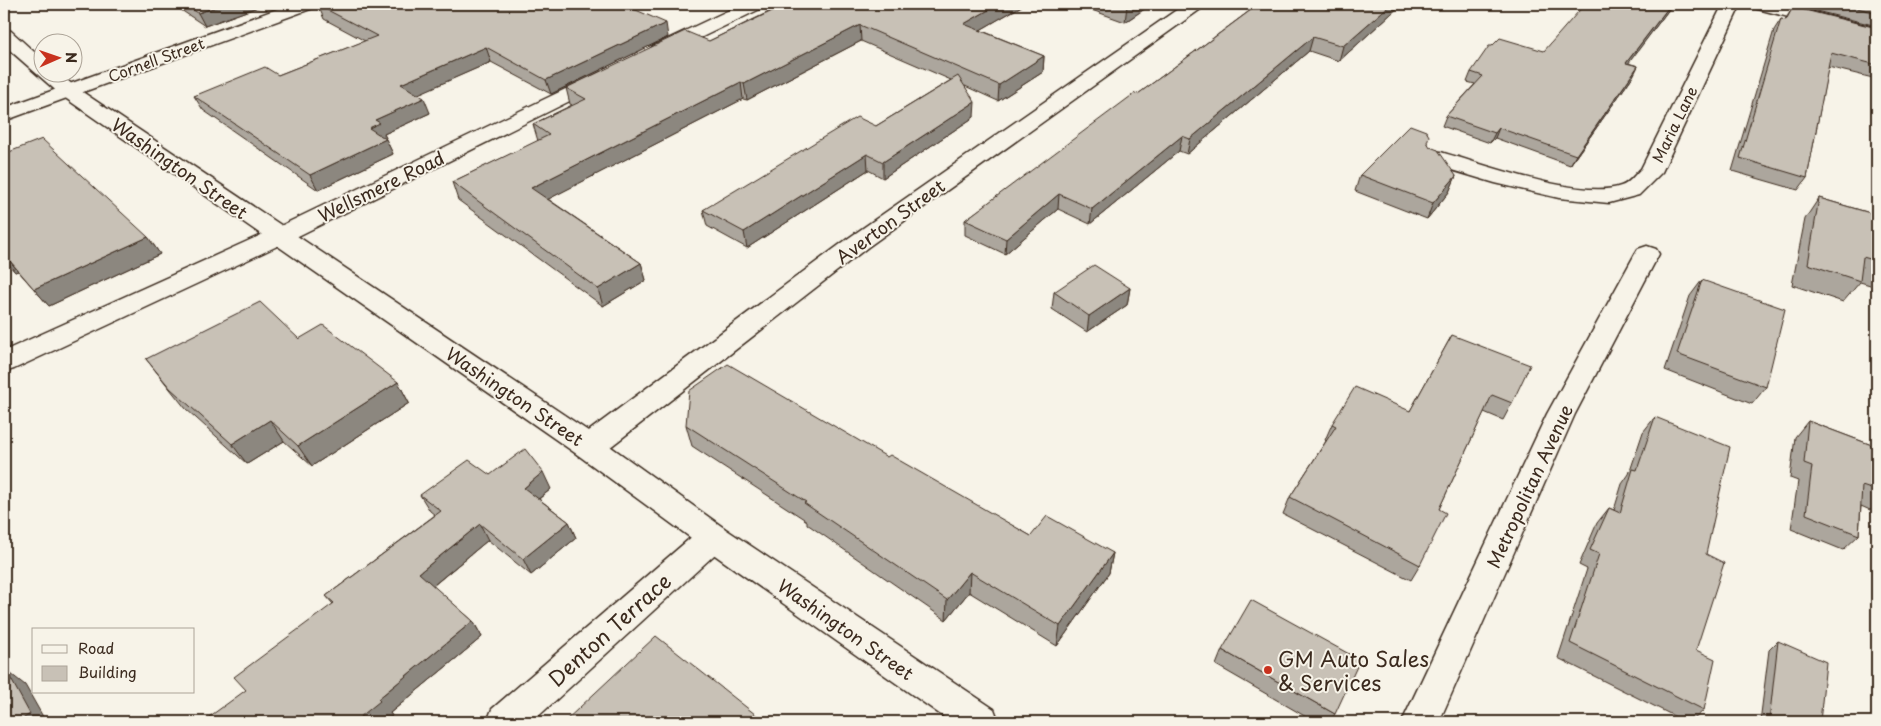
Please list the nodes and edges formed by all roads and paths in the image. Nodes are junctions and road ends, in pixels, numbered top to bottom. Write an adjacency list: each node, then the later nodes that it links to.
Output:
1 (307, 4): 10 (street, Cornell Street)
2 (756, 4): 13 (street, Wellsmere Road)
3 (1196, 4): 16 (street, Averton Street)
4 (1732, 4): 12 (street, Maria Lane)
5 (1760, 4): 6 (street)
6 (1877, 34)
7 (4, 35): 8 (street)
8 (32, 60)
9 (58, 82): 10 (street, Washington Street)
10 (68, 91): 11 (street, Cornell Street); 13 (street, Washington Street)
11 (4, 115)
12 (1433, 157)
13 (278, 236): 15 (street, Wellsmere Road); 16 (street, Washington Street)
14 (1647, 254): 20 (street, Metropolitan Avenue)
15 (4, 362)
16 (589, 447): 17 (street, Washington Street)
17 (713, 537): 18 (street, Denton Terrace); 19 (street, Washington Street)
18 (505, 722)
19 (982, 722)
20 (1420, 722)

